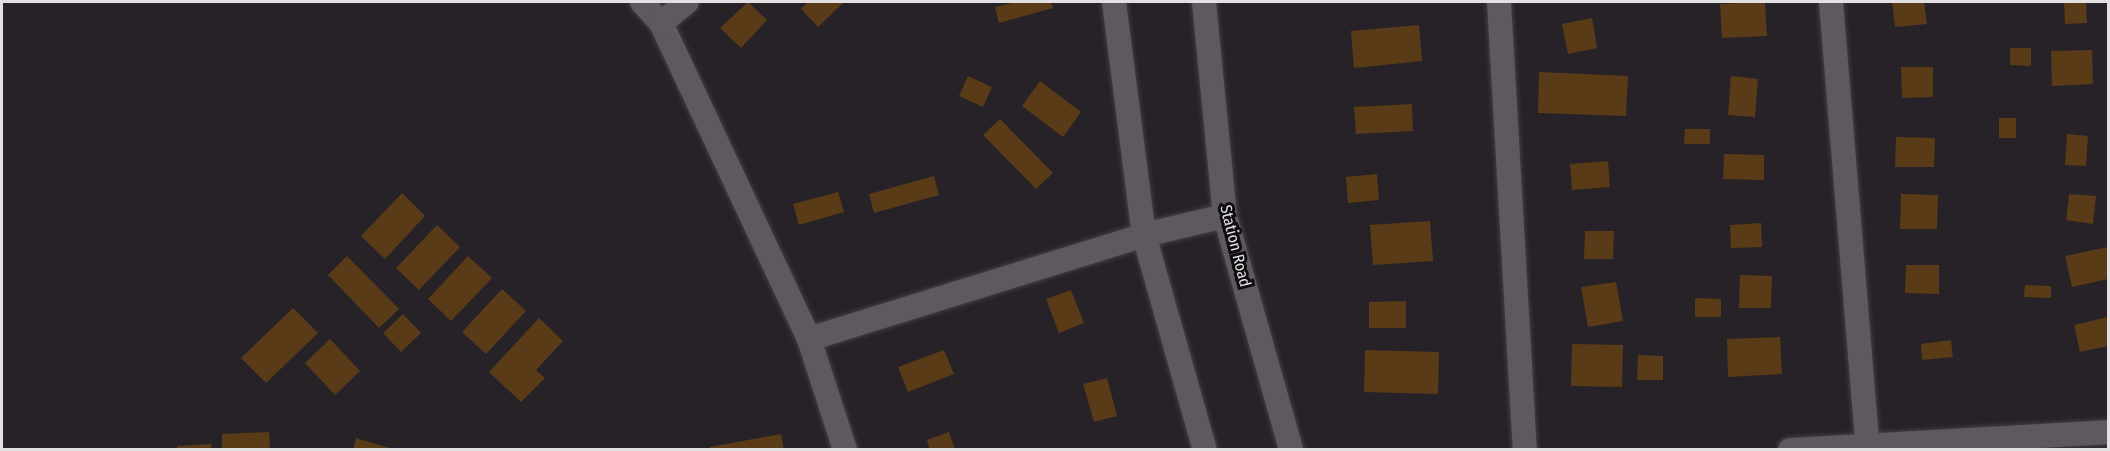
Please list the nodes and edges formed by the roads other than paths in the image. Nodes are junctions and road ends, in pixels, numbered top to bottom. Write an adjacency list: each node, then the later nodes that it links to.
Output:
1 (642, 2): 7 (street)
2 (687, 2): 7 (street)
3 (1114, 2): 9 (street)
4 (1204, 2): 8 (street, Station Road)
5 (1499, 2): 16 (street)
6 (1831, 2): 12 (street)
7 (661, 23): 10 (street)
8 (1225, 216): 9 (street); 15 (street, Station Road)
9 (1144, 235): 10 (street); 14 (street)
10 (809, 339): 13 (street)
11 (2109, 432): 12 (street)
12 (1867, 442): 17 (street)
13 (845, 450)
14 (1205, 450)
15 (1291, 450)
16 (1525, 450)
17 (1790, 450)

